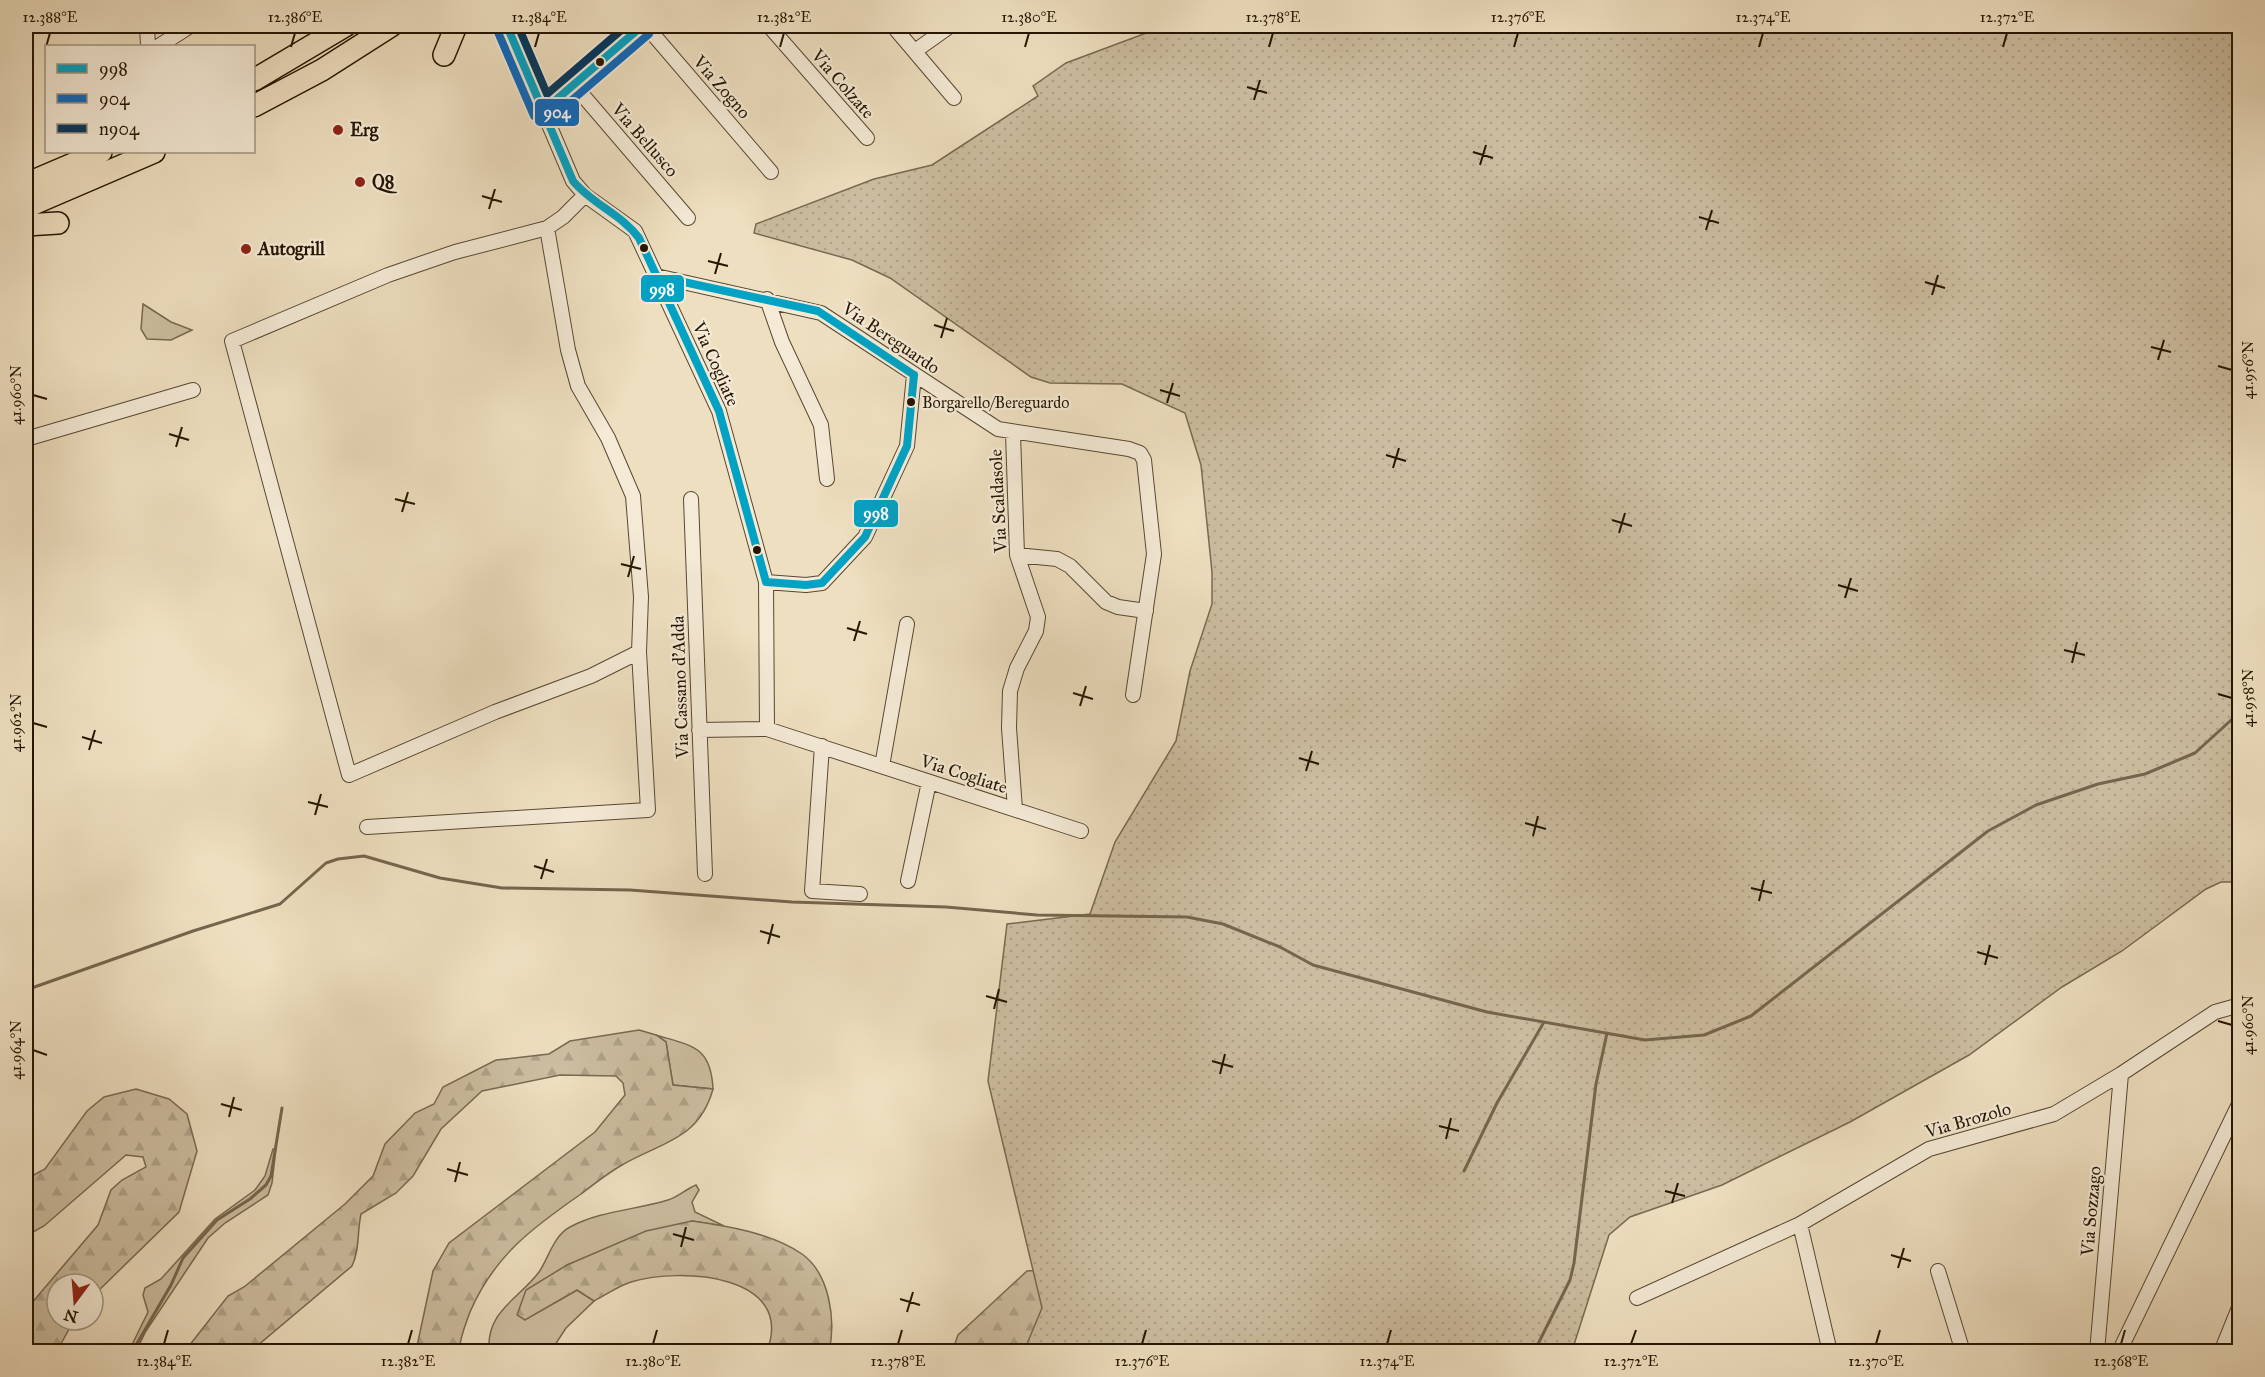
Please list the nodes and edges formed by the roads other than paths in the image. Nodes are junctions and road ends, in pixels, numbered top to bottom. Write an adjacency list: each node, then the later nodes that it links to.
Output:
1 (147, 26): 11 (street)
2 (190, 26): 12 (street)
3 (345, 26): 15 (highway)
4 (391, 26): 20 (highway)
5 (456, 26): 14 (highway)
6 (507, 26): 21 (street, Via Cogliate)
7 (644, 26): 18 (street); 25 (street, Via Zogno)
8 (769, 26): 22 (street, Via Colzate)
9 (893, 26): 13 (street)
10 (950, 26): 13 (street)
11 (148, 45)
12 (161, 45)
13 (915, 51): 19 (street)
14 (444, 55)
15 (282, 64): 16 (highway); 17 (highway)
16 (255, 74)
17 (255, 79)
18 (573, 85): 21 (street); 29 (street, Via Bellusco)
19 (954, 98)
20 (255, 104)
21 (543, 111): 27 (street, Via Cogliate)
22 (867, 138)
23 (98, 153): 26 (highway)
24 (152, 153): 28 (highway)
25 (771, 172)
26 (26, 184)
27 (585, 195): 32 (street); 33 (street, Via Cogliate)
28 (26, 207)
29 (688, 218)
30 (58, 224): 31 (highway)
31 (26, 225)
32 (547, 228): 45 (street); 45 (street)
33 (656, 276): 34 (street, Via Bereguardo); 42 (street, Via Cogliate)
34 (767, 300): 35 (street, Via Bereguardo); 39 (street)
35 (914, 375): 37 (street, Via Bereguardo); 42 (street)
36 (193, 390): 38 (street)
37 (1013, 433): 41 (street, Via Scaldasole); 43 (street, Via Bereguardo)
38 (26, 438)
39 (827, 479)
40 (691, 499): 48 (street, Via Cassano d'Adda)
41 (1017, 555): 43 (street); 52 (street, Via Scaldasole)
42 (766, 582): 47 (street, Via Cogliate)
43 (1146, 611): 46 (street, Via Bereguardo)
44 (907, 624): 50 (street)
45 (639, 652): 53 (street)
46 (1133, 695)
47 (767, 729): 48 (street, Via Cogliate); 49 (street, Via Cogliate)
48 (699, 730): 55 (street, Via Cassano d'Adda)
49 (822, 746): 50 (street, Via Cogliate); 57 (street)
50 (882, 766): 51 (street, Via Cogliate)
51 (929, 782): 52 (street, Via Cogliate); 56 (street)
52 (1015, 809): 54 (street, Via Cogliate)
53 (367, 827)
54 (1081, 831)
55 (705, 874)
56 (908, 881)
57 (860, 894)
58 (2240, 1005): 59 (street, Via Brozolo)
59 (2121, 1074): 61 (street, Via Brozolo); 67 (street, Via Sozzago)
60 (2240, 1102): 68 (street)
61 (1800, 1224): 63 (street, Via Brozolo); 65 (street)
62 (1938, 1271): 66 (street)
63 (1637, 1298)
64 (2240, 1305): 69 (street)
65 (1830, 1352)
66 (1963, 1352)
67 (2097, 1352)
68 (2119, 1352)
69 (2222, 1352)

